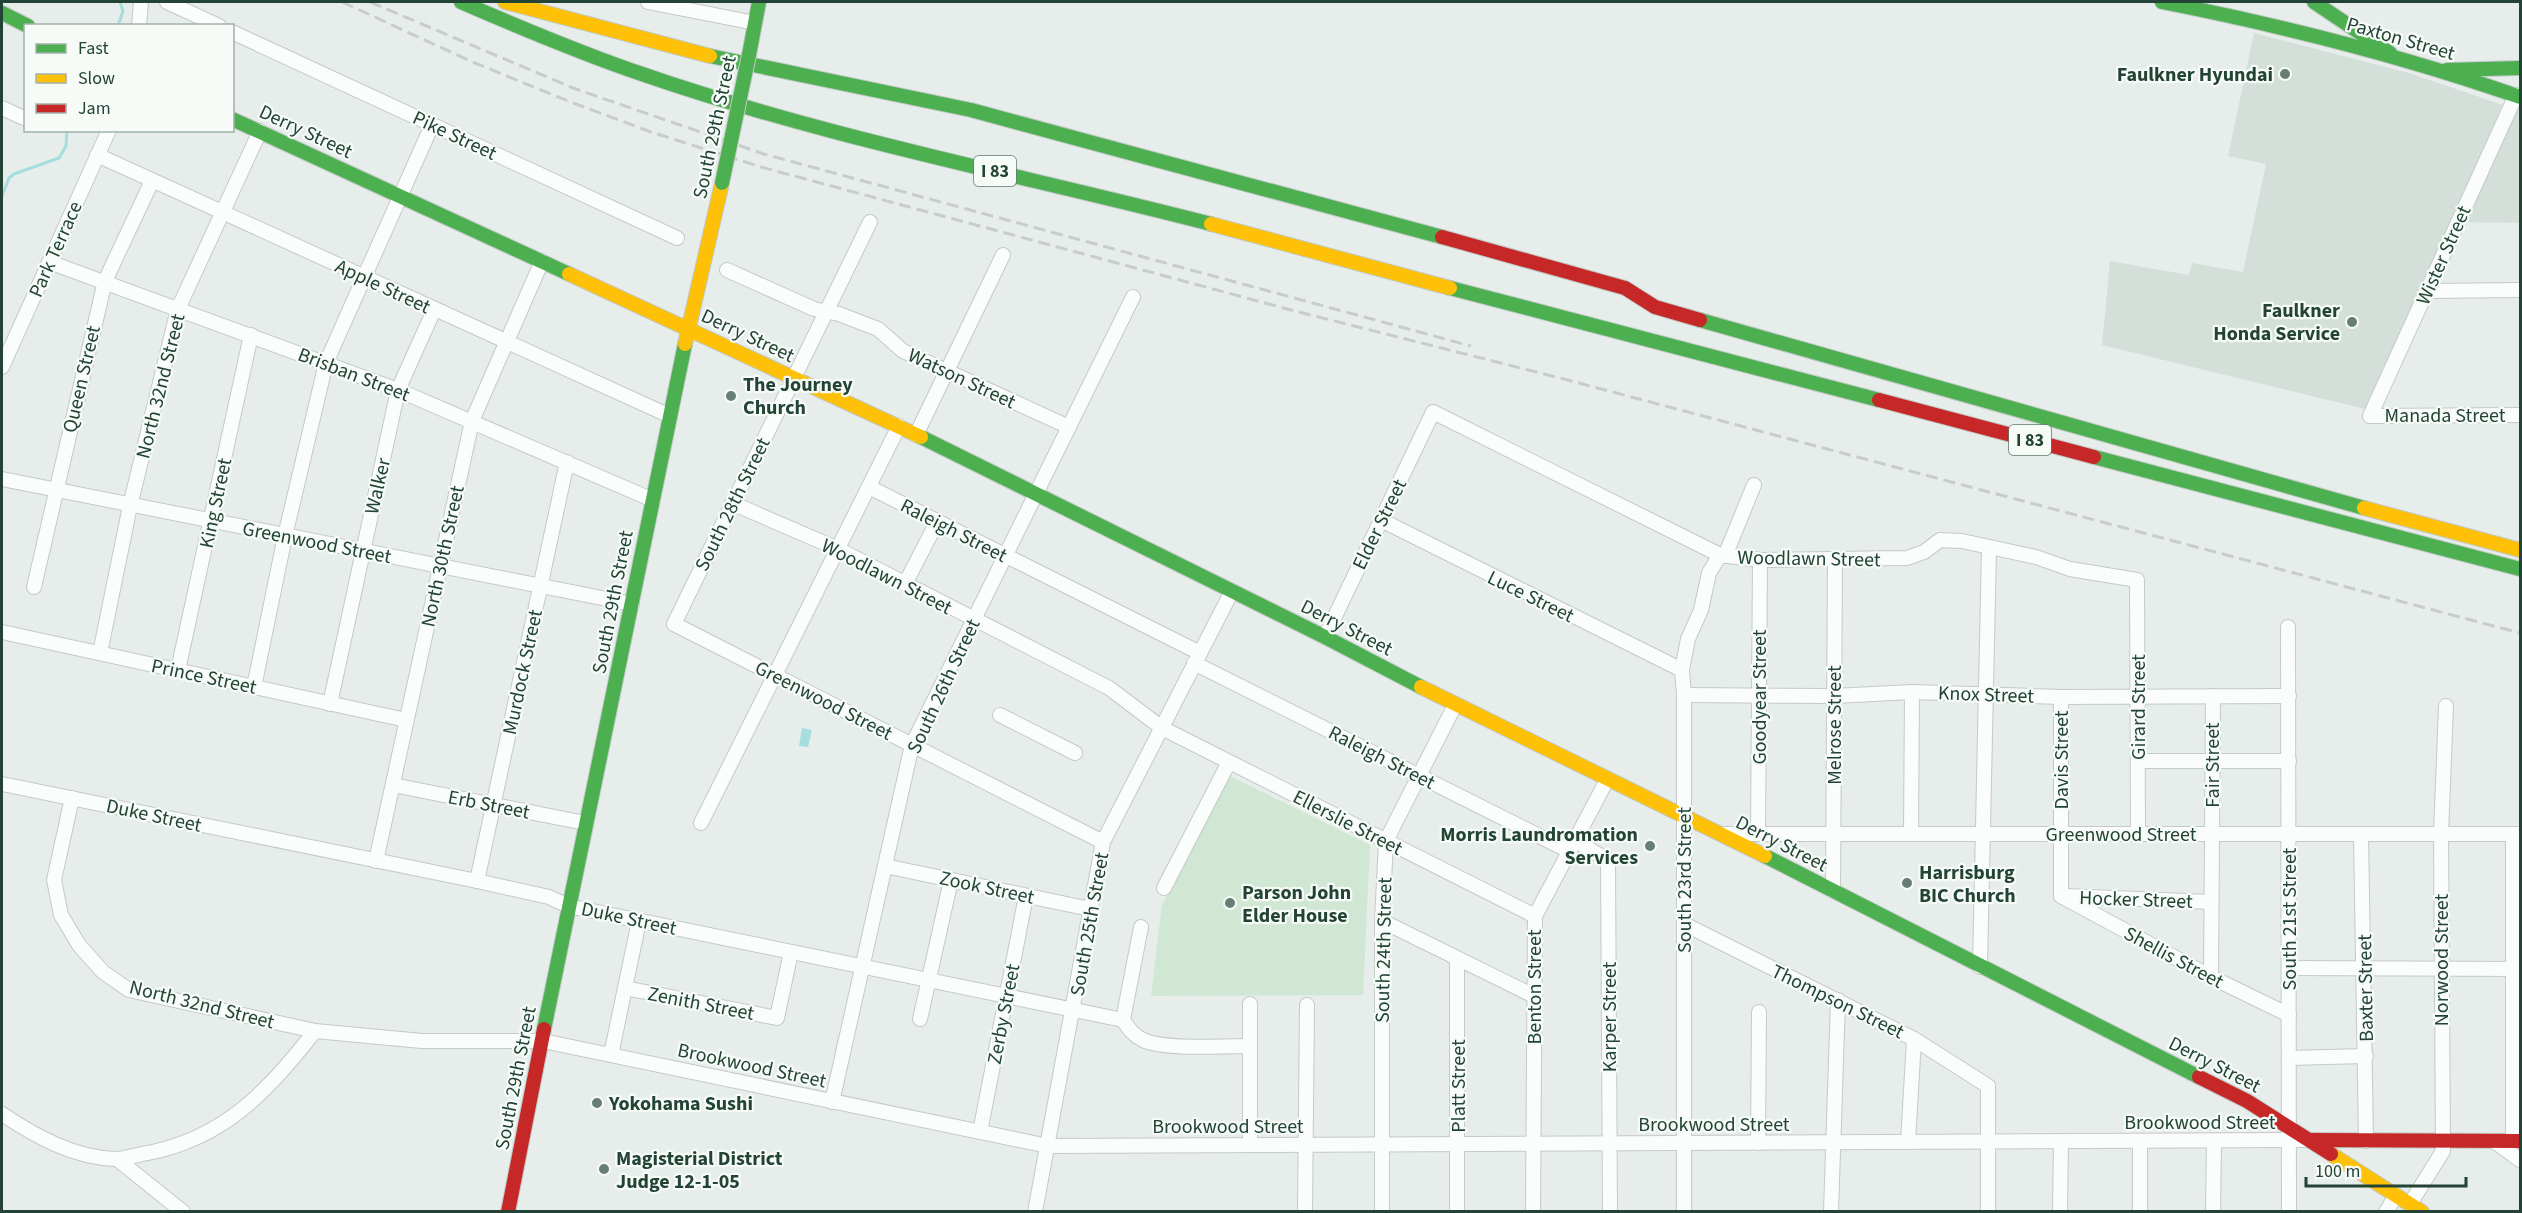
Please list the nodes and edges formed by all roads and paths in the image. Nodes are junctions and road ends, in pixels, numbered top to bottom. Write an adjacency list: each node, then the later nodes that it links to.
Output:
1 (141, 2): 15 (street)
2 (167, 2): 16 (street)
3 (461, 2): 84 (main road, I 83)
4 (506, 2): 11 (main road, I 83)
5 (521, 2): 11 (main road)
6 (648, 2): 10 (street)
7 (759, 2): 13 (main road, South 29th Street)
8 (2162, 2): 18 (main road, Paxton Street)
9 (2314, 2): 18 (main road)
10 (679, 5): 13 (street)
11 (537, 12): 78 (main road, I 83)
12 (2, 13): 14 (main road)
13 (755, 23): 46 (main road, South 29th Street, bridge)
14 (24, 24)
15 (139, 24)
16 (215, 24)
17 (234, 33): 25 (street, Pike Street)
18 (2390, 53): 20 (main road, Paxton Street)
19 (2520, 68): 20 (main road)
20 (2446, 70): 21 (main road, Paxton Street)
21 (2518, 96): 41 (street, Wister Street)
22 (2, 108): 23 (street)
23 (24, 118)
24 (234, 120): 26 (main road, Derry Street)
25 (432, 125): 30 (street); 33 (street, Pike Street)
26 (260, 131): 30 (main road, Derry Street); 31 (street, North 32nd Street)
27 (108, 132): 28 (street, Park Terrace)
28 (97, 155): 29 (street, Apple Street); 36 (street, Park Terrace)
29 (152, 181): 31 (street, Apple Street); 39 (street, Queen Street)
30 (402, 197): 35 (main road, Derry Street); 38 (street)
31 (223, 213): 38 (street, Apple Street); 43 (street, North 32nd Street)
32 (870, 222): 45 (street, South 28th Street)
33 (677, 238)
34 (1003, 255): 51 (street)
35 (542, 261): 46 (main road, Derry Street); 48 (street, North 30th Street)
36 (49, 262): 39 (street, Brisban Street); 50 (street, Park Terrace)
37 (727, 270): 45 (street, Watson Street)
38 (364, 277): 44 (street, Apple Street); 49 (street)
39 (105, 281): 43 (street, Brisban Street); 66 (street, Queen Street)
40 (2520, 290): 41 (street)
41 (2427, 291): 57 (street, Wister Street)
42 (1133, 297): 60 (street, South 26th Street)
43 (178, 309): 47 (street, Brisban Street); 70 (street, North 32nd Street)
44 (434, 310): 48 (street, Apple Street); 53 (street, Walker)
45 (827, 311): 51 (street, Watson Street); 52 (street, South 28th Street)
46 (688, 329): 52 (main road, Derry Street); 56 (main road, South 29th Street)
47 (251, 335): 49 (street, Brisban Street); 72 (street, King Street)
48 (506, 342): 56 (street, Apple Street); 58 (street, North 30th Street)
49 (326, 363): 53 (street, Brisban Street); 74 (street)
50 (2, 367)
51 (947, 372): 60 (street, Watson Street); 61 (street)
52 (794, 378): 59 (main road, Derry Street); 69 (street, South 28th Street)
53 (398, 390): 58 (street, Brisban Street); 77 (street, Walker)
54 (1433, 412): 71 (street, Elder Street); 80 (street, Woodlawn Street)
55 (2520, 415): 57 (street, Manada Street)
56 (670, 416): 68 (main road, South 29th Street)
57 (2370, 416)
58 (472, 421): 62 (street, Brisban Street); 83 (street, North 30th Street)
59 (899, 426): 61 (main road, Derry Street); 65 (street)
60 (1069, 426): 67 (street, South 26th Street)
61 (916, 435): 67 (main road, Derry Street)
62 (567, 462): 68 (street, Brisban Street); 88 (street, Murdock Street)
63 (2, 479): 66 (street, Greenwood Street)
64 (1755, 485): 80 (street, South 23rd Street)
65 (869, 488): 73 (street, Raleigh Street); 76 (street)
66 (56, 490): 70 (street, Greenwood Street); 87 (street, Queen Street)
67 (1035, 492): 79 (street, South 26th Street); 89 (main road, Derry Street)
68 (653, 500): 90 (main road, South 29th Street)
69 (732, 503): 76 (street, Woodlawn Street); 92 (street, South 28th Street)
70 (130, 506): 72 (street, Greenwood Street); 96 (street, North 32nd Street)
71 (1381, 519): 95 (street, Elder Street); 99 (street, Luce Street)
72 (211, 521): 74 (street, Greenwood Street); 98 (street, King Street)
73 (937, 522): 79 (street, Raleigh Street); 86 (street)
74 (285, 536): 77 (street, Greenwood Street); 101 (street)
75 (1989, 548): 81 (street, Woodlawn Street); 85 (street, Woodlawn Street); 103 (street)
76 (838, 549): 86 (street, Woodlawn Street); 100 (street)
77 (362, 550): 83 (street, Greenwood Street); 111 (street, Walker)
78 (2520, 550)
79 (1005, 556): 91 (street, South 26th Street); 97 (street, Raleigh Street)
80 (1723, 556): 82 (street, Woodlawn Street); 99 (street, South 23rd Street)
81 (1835, 559): 82 (street, Woodlawn Street); 106 (street, Melrose Street)
82 (1760, 560): 104 (street, Goodyear Street)
83 (440, 566): 88 (street, Greenwood Street); 115 (street, North 30th Street)
84 (2520, 569)
85 (2137, 580): 107 (street, Girard Street)
86 (905, 584): 91 (street, Woodlawn Street)
87 (34, 586)
88 (540, 586): 90 (street, Greenwood Street); 128 (street, Murdock Street)
89 (1232, 591): 95 (main road, Derry Street); 97 (street, South 25th Street)
90 (632, 604): 130 (main road, South 29th Street)
91 (974, 619): 116 (street, Woodlawn Street); 117 (street, South 26th Street)
92 (674, 624): 100 (street, Greenwood Street)
93 (2288, 627): 109 (street, South 21st Street)
94 (2, 632): 96 (street, Prince Street)
95 (1325, 637): 112 (main road, Derry Street)
96 (100, 653): 98 (street, Prince Street)
97 (1197, 658): 116 (street, South 25th Street); 123 (street, Raleigh Street)
98 (178, 670): 101 (street, Prince Street)
99 (1682, 670): 105 (street, South 23rd Street)
100 (775, 675): 117 (street, Greenwood Street); 131 (street)
101 (254, 687): 111 (street, Prince Street)
102 (1912, 692): 103 (street, Knox Street); 106 (street, Knox Street); 135 (street)
103 (1986, 694): 110 (street, Knox Street); 136 (street)
104 (1759, 695): 105 (street, Knox Street); 106 (street, Knox Street); 133 (street, Goodyear Street)
105 (1684, 696): 129 (street, South 23rd Street)
106 (1834, 696): 134 (street, Melrose Street)
107 (2138, 696): 108 (street, Knox Street); 110 (street, Knox Street); 119 (street, Girard Street)
108 (2213, 696): 109 (street, Knox Street); 120 (street, Fair Street)
109 (2289, 696): 121 (street, South 21st Street)
110 (2061, 697): 137 (street, Davis Street)
111 (330, 704): 115 (street, Prince Street)
112 (1455, 705): 123 (street, South 24th Street); 124 (main road, Derry Street)
113 (2446, 706): 142 (street, Norwood Street)
114 (1000, 715): 118 (street)
115 (406, 720): 126 (street, North 30th Street)
116 (1162, 728): 122 (street, Ellerslie Street); 145 (street, South 25th Street)
117 (912, 745): 145 (street, Greenwood Street); 148 (street, South 26th Street)
118 (1075, 753)
119 (2138, 761): 120 (street); 138 (street, Girard Street)
120 (2212, 761): 121 (street); 139 (street, Fair Street)
121 (2289, 761): 140 (street, South 21st Street)
122 (1229, 762): 144 (street, Ellerslie Street); 151 (street)
123 (1419, 776): 144 (street, South 24th Street); 146 (street, Raleigh Street)
124 (1607, 780): 129 (main road, Derry Street); 146 (street, Benton Street)
125 (2, 784): 127 (street, Duke Street)
126 (393, 785): 128 (street, Erb Street); 147 (street, North 30th Street)
127 (72, 798): 147 (street, Duke Street); 184 (street, North 32nd Street)
128 (493, 805): 130 (street, Erb Street); 150 (street, Murdock Street)
129 (1684, 818): 132 (main road, Derry Street); 161 (street, South 23rd Street)
130 (585, 823): 156 (main road, South 29th Street)
131 (701, 823)
132 (1722, 834): 133 (street, Greenwood Street); 152 (main road, Derry Street)
133 (1758, 834): 134 (street, Greenwood Street)
134 (1833, 834): 135 (street, Greenwood Street); 152 (street, Melrose Street)
135 (1911, 834): 136 (street, Greenwood Street)
136 (1981, 834): 137 (street, Greenwood Street); 166 (street)
137 (2061, 834): 138 (street, Greenwood Street); 154 (street, Davis Street)
138 (2138, 834): 139 (street, Greenwood Street)
139 (2212, 834): 140 (street, Greenwood Street); 155 (street, Fair Street)
140 (2289, 834): 141 (street, Greenwood Street); 167 (street, South 21st Street)
141 (2361, 834): 142 (street, Greenwood Street); 168 (street, Baxter Street)
142 (2441, 834): 143 (street, Greenwood Street); 169 (street, Norwood Street)
143 (2517, 834): 170 (street)
144 (1386, 841): 158 (street, Ellerslie Street); 160 (street, South 24th Street)
145 (1103, 842): 157 (street, South 25th Street)
146 (1572, 846): 158 (street, Benton Street); 210 (street, Karper Street)
147 (376, 861): 150 (street, Duke Street)
148 (885, 866): 149 (street, Zook Street); 165 (street, South 26th Street)
149 (951, 880): 153 (street, Zook Street); 172 (street)
150 (477, 881): 156 (street, Duke Street)
151 (1164, 888)
152 (1833, 891): 166 (main road, Derry Street)
153 (1026, 896): 157 (street, Zook Street); 175 (street, Zerby Street)
154 (2061, 896): 155 (street, Hocker Street); 171 (street, Shellis Street)
155 (2211, 902): 171 (street, Fair Street)
156 (568, 906): 159 (street, Duke Street); 186 (main road, South 29th Street)
157 (1090, 909): 179 (street, South 25th Street)
158 (1534, 916): 174 (street, Benton Street)
159 (639, 921): 163 (street, Duke Street); 173 (street)
160 (1382, 921): 164 (street); 213 (street, South 24th Street)
161 (1684, 924): 176 (street, Thompson Street); 205 (street, South 23rd Street)
162 (1141, 927): 183 (street)
163 (791, 952): 165 (street, Duke Street); 173 (street, Zenith Street)
164 (1457, 960): 174 (street); 208 (street, Platt Street)
165 (862, 967): 172 (street, Duke Street); 191 (street, South 26th Street)
166 (1980, 967): 194 (main road, Derry Street)
167 (2289, 968): 168 (street); 181 (street, South 21st Street)
168 (2364, 969): 169 (street); 189 (street, Baxter Street)
169 (2440, 969): 170 (street); 199 (street, Norwood Street)
170 (2516, 969): 201 (street)
171 (2211, 977): 181 (street, Shellis Street)
172 (927, 980): 175 (street, Duke Street); 182 (street)
173 (625, 988): 188 (street)
174 (1534, 996): 209 (street, Benton Street)
175 (1006, 997): 179 (street, Duke Street); 193 (street, Zerby Street)
176 (1838, 1000): 185 (street, Thompson Street); 207 (street)
177 (1250, 1004): 187 (street)
178 (1307, 1005): 212 (street)
179 (1074, 1011): 183 (street, Duke Street); 214 (street, South 25th Street)
180 (1758, 1012): 206 (street)
181 (2289, 1015): 190 (street, South 21st Street)
182 (920, 1019)
183 (1123, 1020): 187 (street)
184 (315, 1031): 186 (street, Brookwood Street); 215 (street)
185 (1914, 1039): 202 (street); 203 (street, Thompson Street)
186 (543, 1041): 188 (street, Brookwood Street); 221 (main road, South 29th Street)
187 (1250, 1046): 211 (street)
188 (611, 1055): 191 (street, Brookwood Street)
189 (2366, 1056): 190 (street); 198 (street, Baxter Street)
190 (2289, 1058): 194 (street, South 21st Street)
191 (831, 1102): 193 (street, Brookwood Street)
192 (2, 1114): 215 (street)
193 (980, 1132): 214 (street, Brookwood Street)
194 (2289, 1134): 195 (main road, Derry Street); 197 (street, Brookwood Street); 233 (street, South 21st Street)
195 (2310, 1140): 198 (main road); 217 (main road, Derry Street)
196 (2140, 1141): 197 (street, Brookwood Street); 204 (street, Brookwood Street); 231 (street)
197 (2214, 1141): 232 (street)
198 (2366, 1141): 199 (main road)
199 (2443, 1141): 200 (main road); 218 (street, Norwood Street)
200 (2494, 1141): 201 (main road); 216 (street)
201 (2517, 1141)
202 (1908, 1142): 203 (street, Brookwood Street); 207 (street, Brookwood Street)
203 (1988, 1142): 204 (street, Brookwood Street); 230 (street)
204 (2061, 1142): 219 (street)
205 (1684, 1143): 206 (street, Brookwood Street); 210 (street, Brookwood Street); 228 (street, South 23rd Street)
206 (1758, 1143): 207 (street, Brookwood Street)
207 (1833, 1143): 229 (street)
208 (1458, 1144): 209 (street, Brookwood Street); 213 (street, Brookwood Street); 225 (street, Platt Street)
209 (1534, 1144): 210 (street, Brookwood Street); 226 (street, Benton Street)
210 (1609, 1144): 227 (street, Karper Street)
211 (1250, 1145): 212 (street, Brookwood Street); 214 (street, Brookwood Street)
212 (1306, 1145): 213 (street, Brookwood Street); 223 (street)
213 (1383, 1145): 224 (street, South 24th Street)
214 (1048, 1146): 222 (street, South 25th Street)
215 (117, 1159): 220 (street)
216 (2520, 1160)
217 (2396, 1195): 218 (main road, Derry Street); 234 (street)
218 (2416, 1208)
219 (2060, 1211)
220 (183, 1212)
221 (508, 1212)
222 (1035, 1212)
223 (1305, 1212)
224 (1382, 1212)
225 (1457, 1212)
226 (1533, 1212)
227 (1610, 1212)
228 (1684, 1212)
229 (1831, 1212)
230 (1988, 1212)
231 (2140, 1212)
232 (2213, 1212)
233 (2289, 1212)
234 (2385, 1212)

